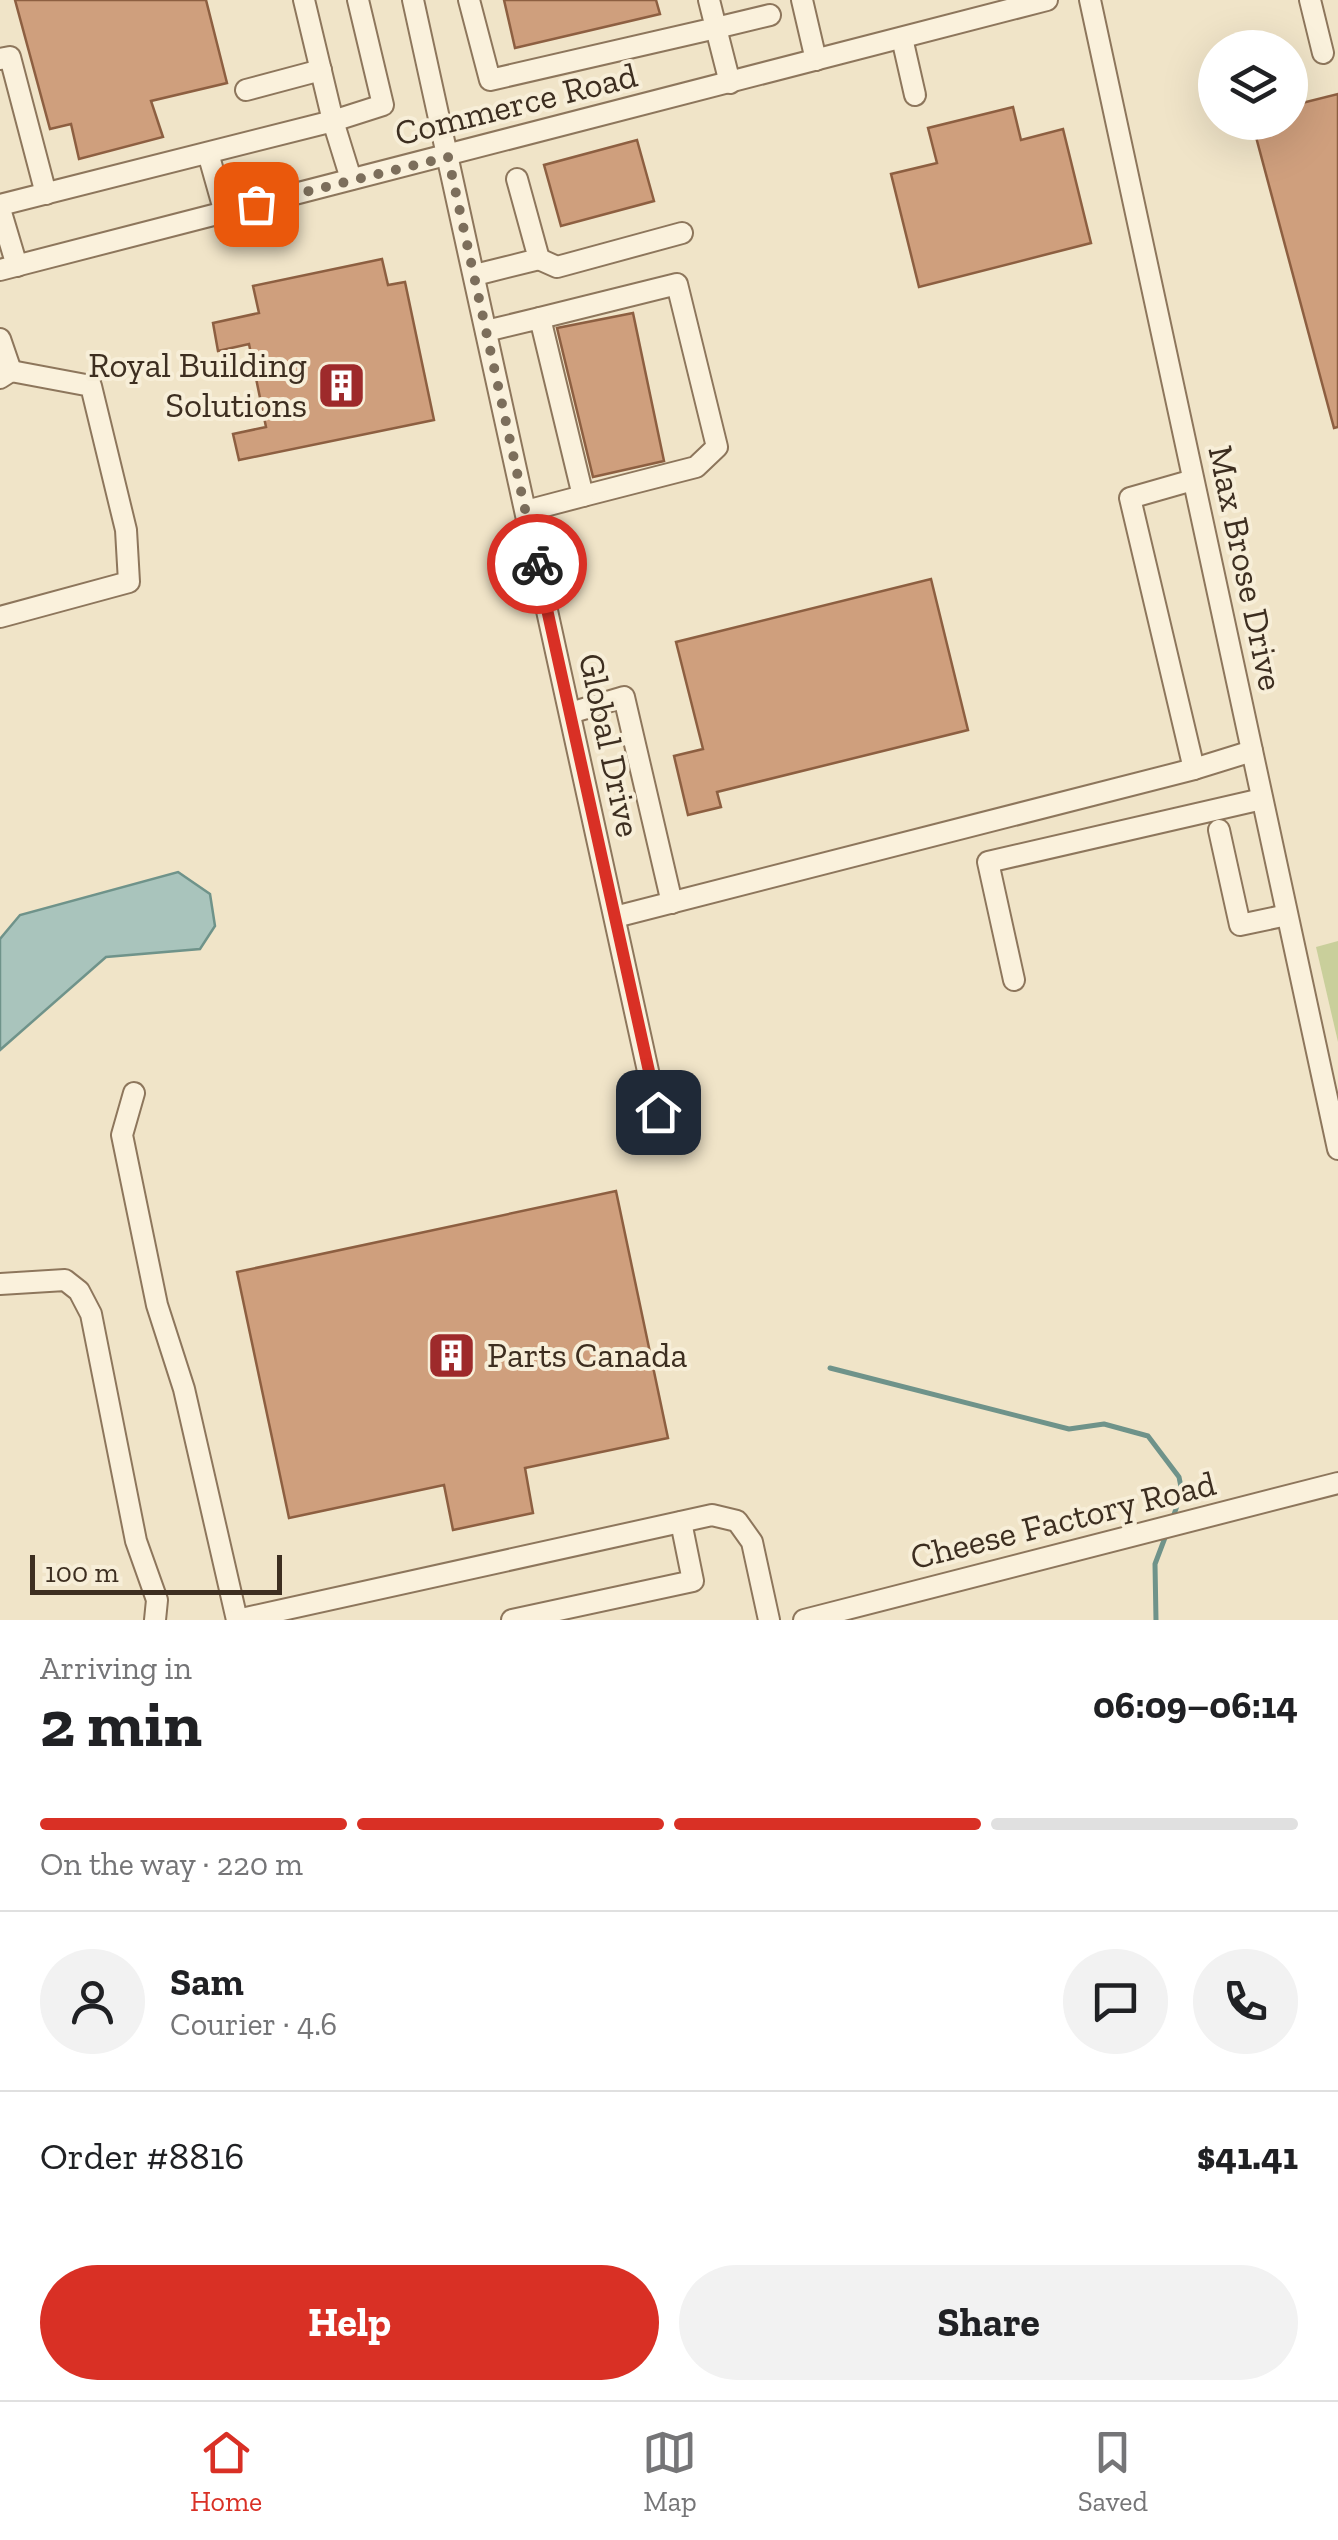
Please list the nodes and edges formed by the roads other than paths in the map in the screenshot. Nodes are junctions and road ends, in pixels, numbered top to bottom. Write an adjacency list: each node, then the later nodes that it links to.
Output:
1 (304, 0): 16 (street)
2 (358, 0): 20 (street)
3 (412, 0): 22 (street, Global Drive)
4 (469, 0): 11 (street)
5 (709, 0): 11 (street)
6 (802, 0): 15 (street)
7 (1047, 0): 12 (street, Commerce Road)
8 (1090, 0): 36 (street, Max Brose Drive)
9 (1310, 0): 13 (street)
10 (770, 15): 11 (street)
11 (716, 28): 17 (street)
12 (902, 38): 15 (street, Commerce Road); 19 (street)
13 (1323, 53)
14 (0, 59): 25 (street)
15 (816, 60): 17 (street, Commerce Road)
16 (321, 70): 18 (street); 20 (street)
17 (730, 83): 22 (street, Commerce Road)
18 (246, 90)
19 (916, 95)
20 (334, 121): 21 (street); 23 (street)
21 (208, 153): 25 (street); 27 (street)
22 (448, 157): 23 (street, Commerce Road); 31 (street, Global Drive)
23 (351, 179): 27 (street, Commerce Road)
24 (517, 179): 29 (street)
25 (46, 194): 26 (street)
26 (0, 207): 30 (street)
27 (224, 213): 30 (street, Commerce Road)
28 (682, 234): 29 (street)
29 (539, 260): 31 (street)
30 (8, 268)
31 (474, 276): 33 (street, Global Drive)
32 (540, 318): 33 (street); 37 (street); 37 (street)
33 (486, 331): 38 (street, Global Drive)
34 (0, 338): 35 (street)
35 (5, 374): 39 (street)
36 (1193, 480): 41 (street, Max Brose Drive); 42 (street)
37 (583, 496): 38 (street)
38 (526, 512): 40 (street, Global Drive)
39 (0, 618)
40 (570, 713): 45 (street); 47 (street, Global Drive)
41 (1252, 751): 42 (street); 43 (street, Max Brose Drive)
42 (1194, 769): 45 (street)
43 (1262, 799): 46 (street, Max Brose Drive); 48 (street)
44 (1219, 830): 46 (street)
45 (672, 903): 47 (street)
46 (1287, 915): 51 (street, Max Brose Drive)
47 (614, 917): 50 (street, Global Drive)
48 (1014, 980)
49 (134, 1093): 57 (street)
50 (658, 1112)
51 (1338, 1150)
52 (0, 1284): 56 (street)
53 (1338, 1483): 60 (street, Cheese Factory Road)
54 (681, 1522): 55 (street); 58 (street); 59 (street)
55 (286, 1615): 57 (street)
56 (155, 1620)
57 (238, 1620)
58 (512, 1620)
59 (769, 1620)
60 (804, 1620)

